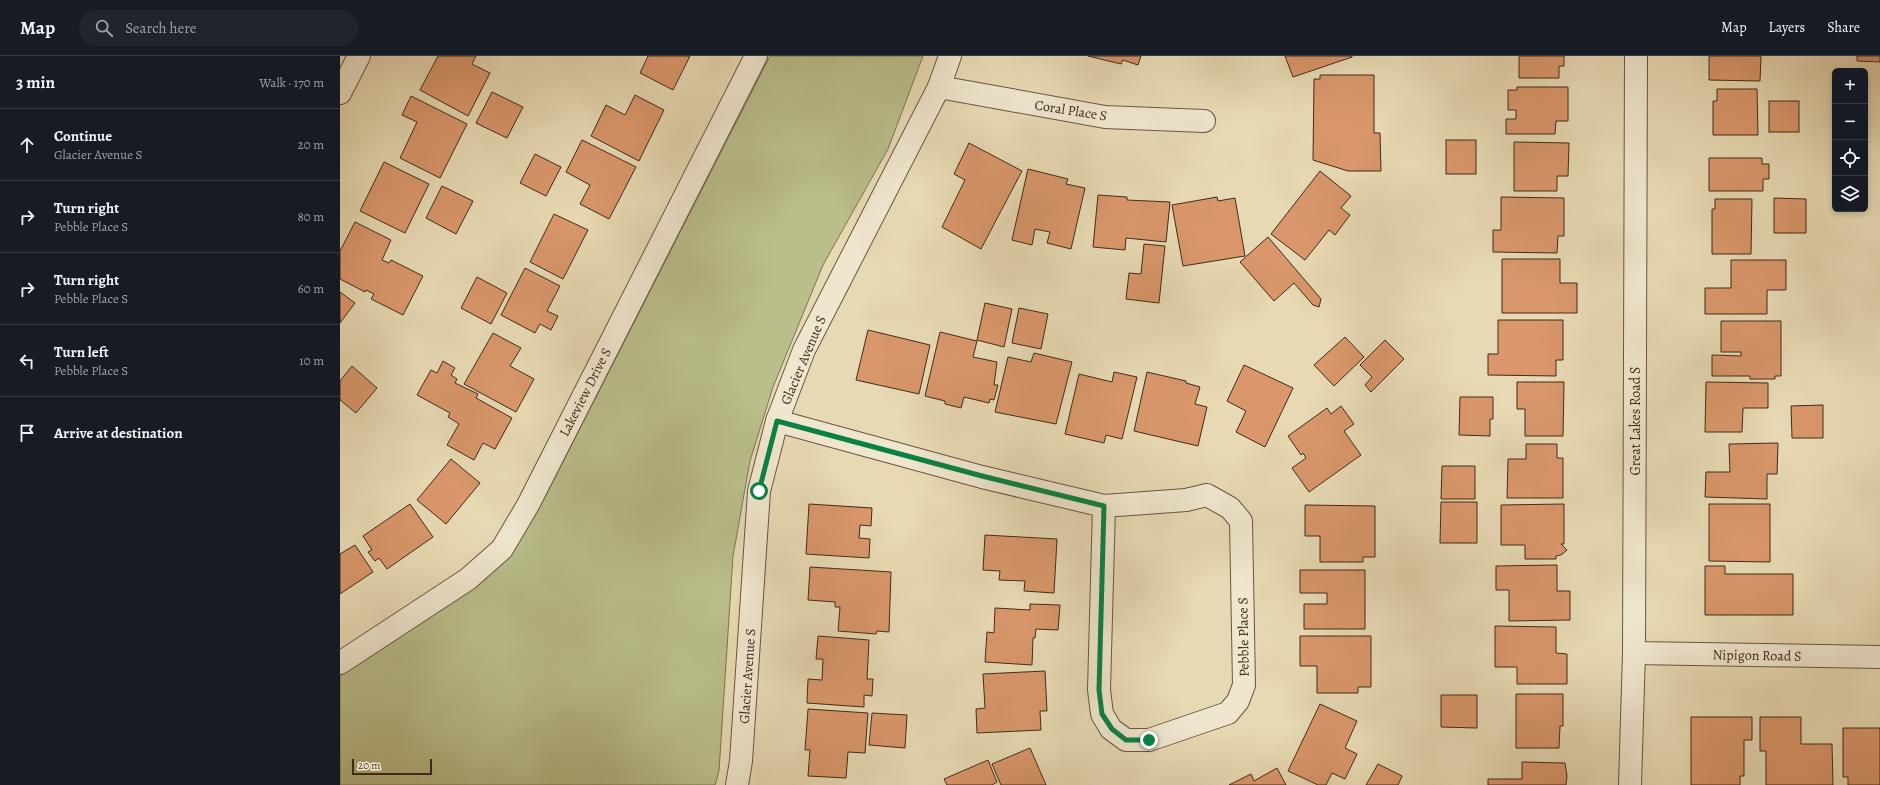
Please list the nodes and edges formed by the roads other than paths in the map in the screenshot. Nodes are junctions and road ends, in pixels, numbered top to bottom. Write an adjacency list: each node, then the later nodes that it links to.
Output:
1 (359, 56): 6 (street)
2 (756, 56): 12 (street, Lakeview Drive S)
3 (950, 56): 5 (street, Glacier Avenue S)
4 (1636, 56): 10 (street, Great Lakes Road S)
5 (939, 87): 7 (street, Coral Place S); 8 (street, Glacier Avenue S)
6 (340, 93)
7 (1204, 121)
8 (777, 421): 9 (street, Pebble Place S); 13 (street, Glacier Avenue S)
9 (1104, 506): 9 (street, Pebble Place S)
10 (1634, 653): 11 (street, Nipigon Road S); 14 (street, Great Lakes Road S)
11 (1880, 656)
12 (340, 663)
13 (737, 785)
14 (1630, 785)

